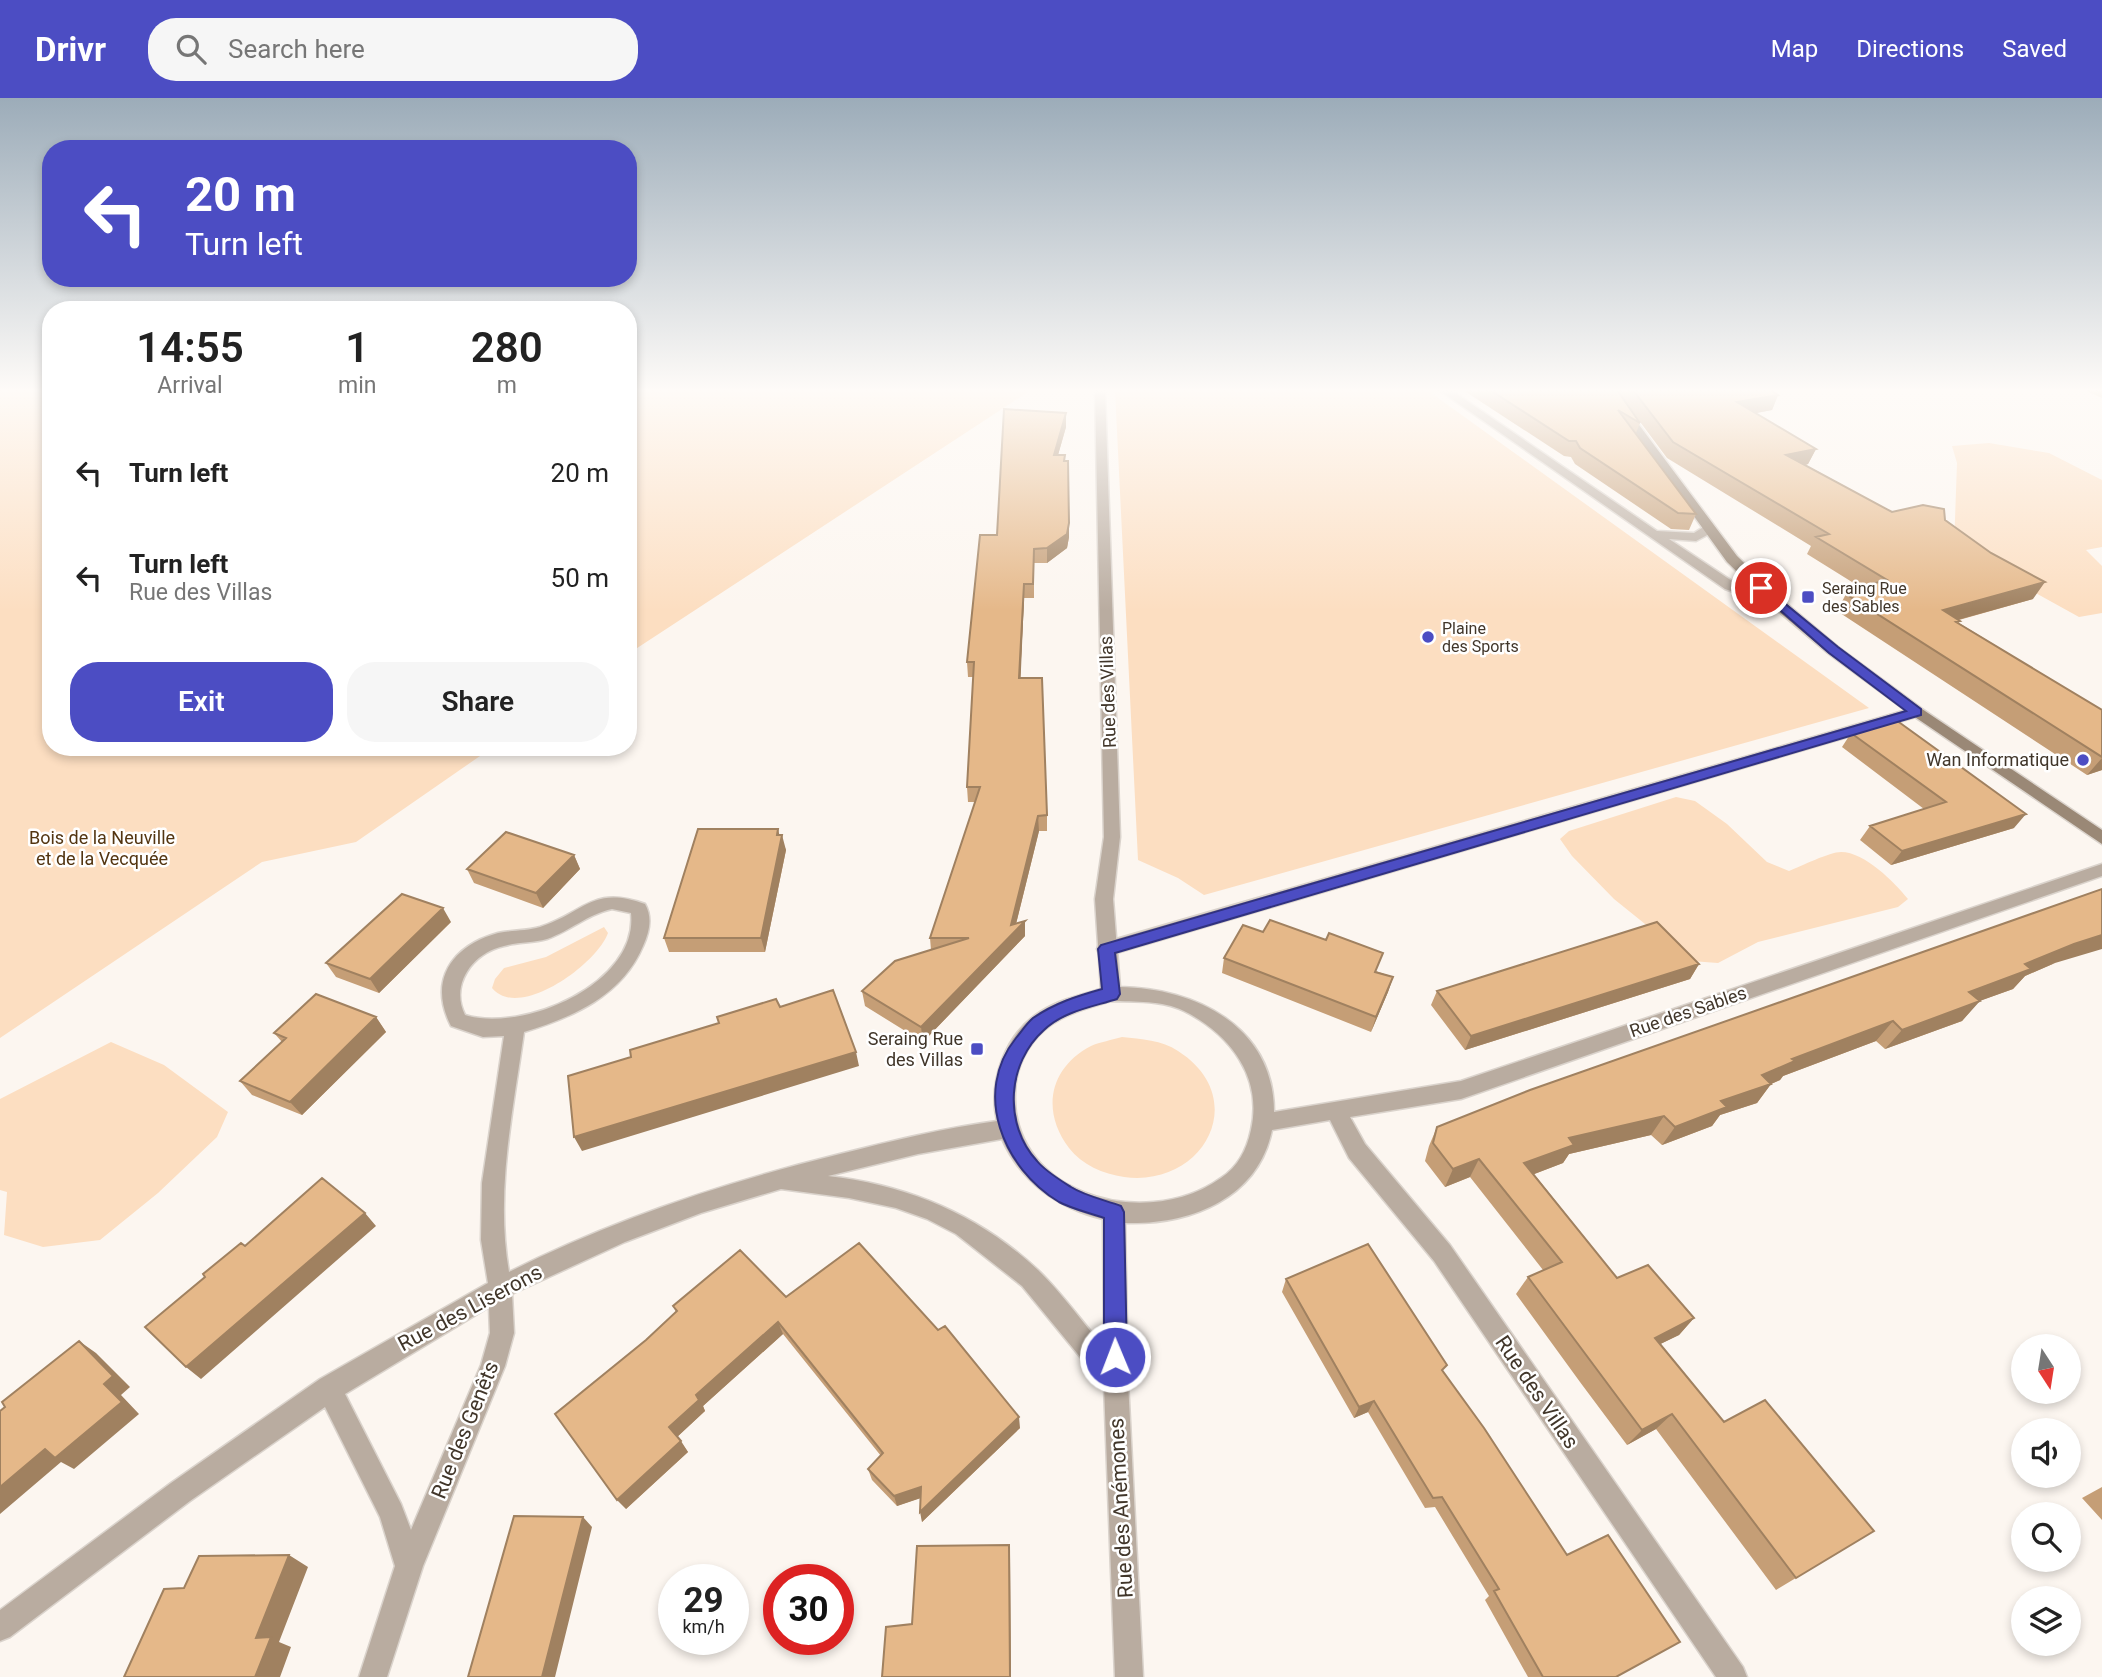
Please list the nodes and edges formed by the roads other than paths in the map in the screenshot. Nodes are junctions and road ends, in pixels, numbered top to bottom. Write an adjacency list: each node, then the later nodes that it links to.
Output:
1 (1102, 464): 10 (street, Rue des Villas)
2 (1552, 464): 5 (street)
3 (1662, 464): 4 (street)
4 (1709, 529): 5 (street); 6 (street)
5 (1649, 530): 6 (street)
6 (1777, 603): 7 (street)
7 (1917, 712): 8 (street); 10 (street)
8 (2102, 838)
9 (2102, 870): 13 (street, Rue des Sables)
10 (1107, 949): 11 (street, Rue des Villas)
11 (1111, 994): 14 (street); 15 (street)
12 (515, 1027): 12 (street); 18 (street, Rue des Genêts)
13 (1336, 1111): 14 (street, Rue des Sables); 25 (street, Rue des Villas)
14 (1265, 1122): 17 (street)
15 (1008, 1129): 16 (street, Rue des Liserons); 17 (street)
16 (775, 1180): 18 (street, Rue des Liserons); 19 (street)
17 (1114, 1212): 19 (street, Rue des Anémones)
18 (500, 1288): 20 (street, Rue des Liserons); 21 (street, Rue des Genêts)
19 (1116, 1381): 24 (street, Rue des Anémones)
20 (329, 1388): 21 (street); 22 (street, Rue des Liserons)
21 (409, 1566): 23 (street, Rue des Genêts)
22 (0, 1627)
23 (373, 1677)
24 (1129, 1677)
25 (1732, 1677)

